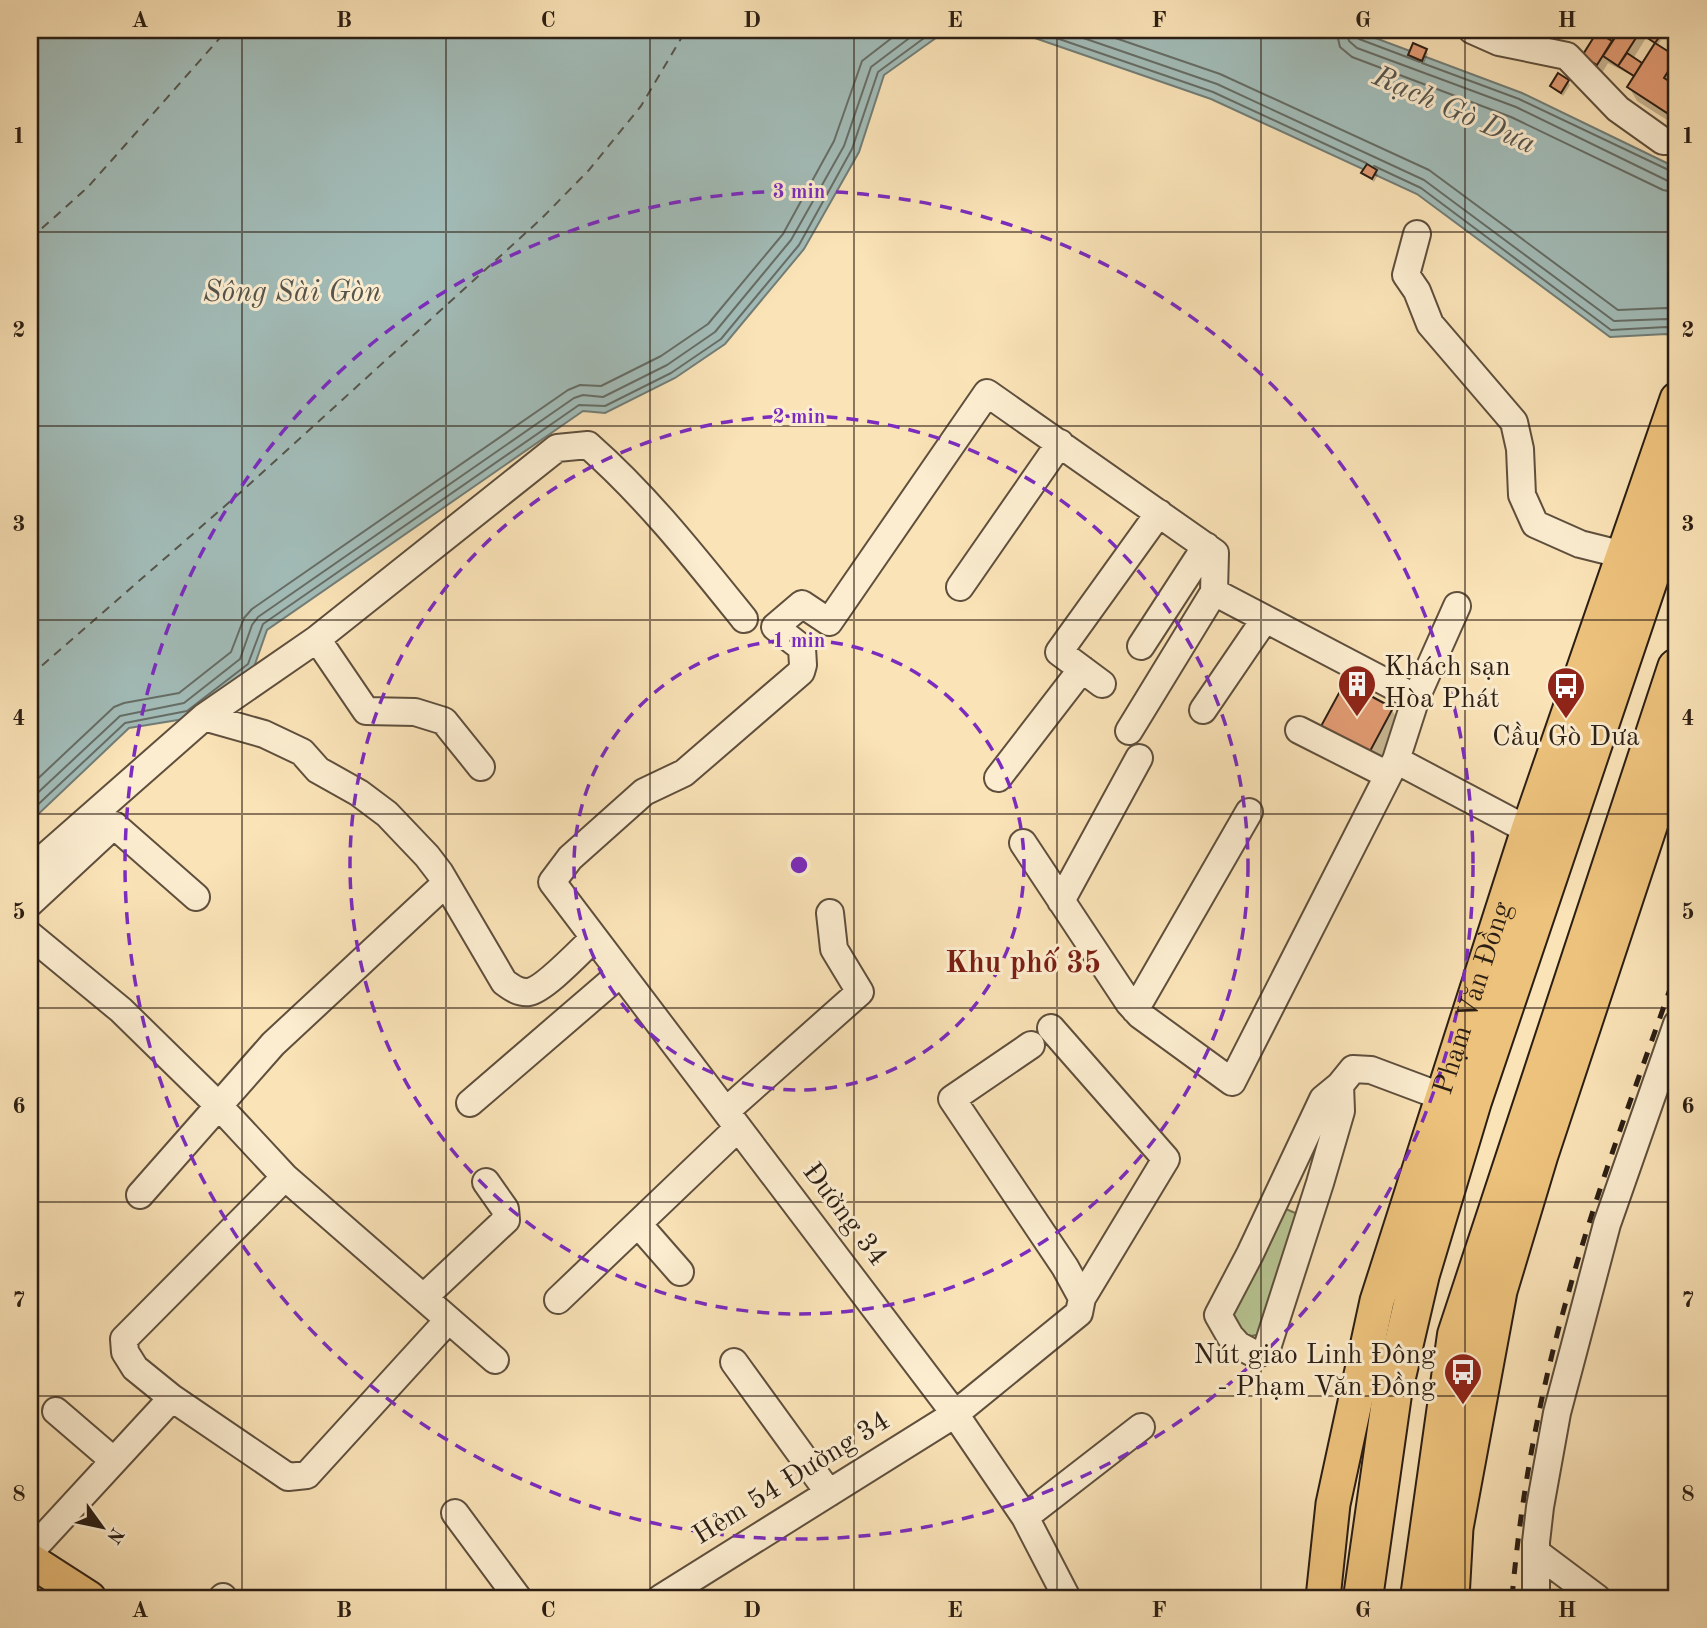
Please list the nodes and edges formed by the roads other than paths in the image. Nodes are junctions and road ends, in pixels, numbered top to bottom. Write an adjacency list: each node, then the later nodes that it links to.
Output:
1 (1472, 30): 2 (street)
2 (1677, 141)
3 (1417, 234): 9 (street)
4 (1675, 406): 9 (main road, Phạm Văn Đồng)
5 (1060, 443): 7 (street); 10 (street); 38 (street, Đường 34)
6 (1677, 487): 54 (highway, Phạm Văn Đồng)
7 (1159, 513): 8 (street); 27 (street)
8 (1206, 546): 11 (street); 16 (street)
9 (1624, 555): 29 (main road, Phạm Văn Đồng)
10 (960, 587)
11 (1214, 592): 14 (street); 22 (street)
12 (1457, 606): 18 (street)
13 (744, 619): 15 (street)
14 (1265, 619): 18 (street); 19 (street)
15 (317, 639): 20 (street); 25 (street)
16 (1141, 646)
17 (1677, 668): 77 (highway)
18 (1416, 698): 26 (street)
19 (1203, 710)
20 (204, 717): 31 (street); 32 (street)
21 (1299, 730): 26 (street)
22 (1129, 731)
23 (1677, 745): 78 (main road)
24 (1139, 758): 34 (street)
25 (481, 767)
26 (1392, 768): 29 (street); 40 (street)
27 (998, 778)
28 (1249, 813): 40 (street)
29 (1528, 830): 43 (main road, Phạm Văn Đồng)
30 (1023, 843): 34 (street)
31 (30, 870)
32 (445, 884): 38 (street); 45 (street)
33 (196, 897): 35 (street)
34 (1061, 901): 40 (street)
35 (30, 903)
36 (830, 913): 46 (street)
37 (30, 935): 45 (street)
38 (594, 938): 39 (street, Đường 34)
39 (621, 973): 44 (street); 46 (street, Đường 34)
40 (1135, 1010)
41 (1677, 1024): 69 (street)
42 (1340, 1085): 42 (street); 43 (street)
43 (1443, 1097): 56 (main road, Phạm Văn Đồng)
44 (470, 1103)
45 (218, 1105): 47 (street); 49 (street)
46 (732, 1120): 50 (street); 62 (street, Đường 34)
47 (285, 1177): 52 (street); 60 (street)
48 (486, 1182): 52 (street)
49 (140, 1195)
50 (638, 1224): 51 (street); 55 (street)
51 (680, 1272)
52 (424, 1297): 58 (street)
53 (1082, 1298): 53 (street, Hẻm 54 Đường 34); 62 (street, Hẻm 54 Đường 34)
54 (1414, 1299): 56 (main road); 76 (highway, Phạm Văn Đồng)
55 (558, 1300)
56 (1377, 1301): 75 (main road, Phạm Văn Đồng)
57 (442, 1327): 60 (street)
58 (495, 1360)
59 (734, 1362): 65 (street)
60 (172, 1398): 64 (street)
61 (56, 1411): 64 (street)
62 (955, 1414): 65 (street, Hẻm 54 Đường 34); 67 (street, Đường 34)
63 (1141, 1427): 67 (street)
64 (113, 1460): 68 (street)
65 (829, 1493): 73 (street, Hẻm 54 Đường 34)
66 (455, 1513): 72 (street)
67 (1025, 1517): 74 (street, Đường 34)
68 (30, 1552)
69 (1537, 1553): 79 (street); 80 (street)
70 (30, 1560): 71 (main road)
71 (89, 1598)
72 (519, 1598)
73 (661, 1598)
74 (1067, 1598)
75 (1322, 1598)
76 (1363, 1598)
77 (1420, 1598)
78 (1452, 1598)
79 (1536, 1598)
80 (1597, 1598)

